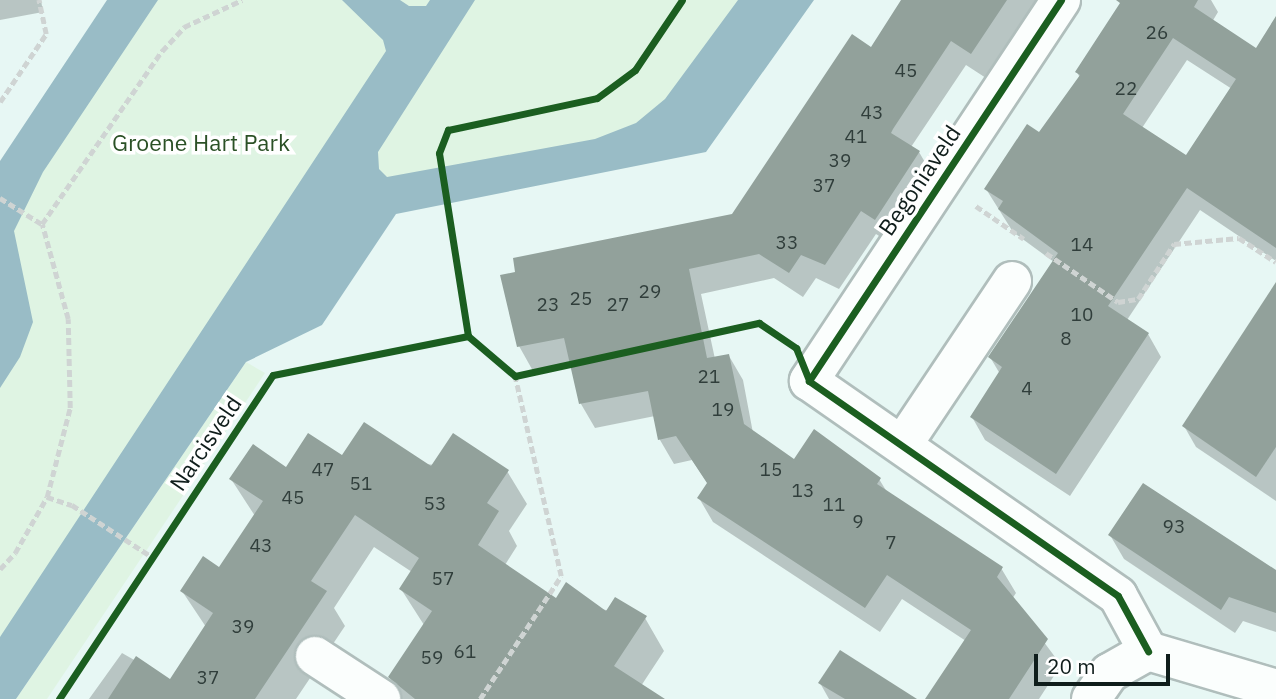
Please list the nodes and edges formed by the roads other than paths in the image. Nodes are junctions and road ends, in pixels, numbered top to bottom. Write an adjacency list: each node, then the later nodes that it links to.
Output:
1 (1061, 0): 3 (street, Begoniaveld)
2 (1012, 281): 3 (street)
3 (904, 444): 4 (street, Begoniaveld)
4 (1148, 651): 6 (street); 8 (street)
5 (315, 656): 7 (street)
6 (1276, 689)
7 (377, 698)
8 (1091, 699)

